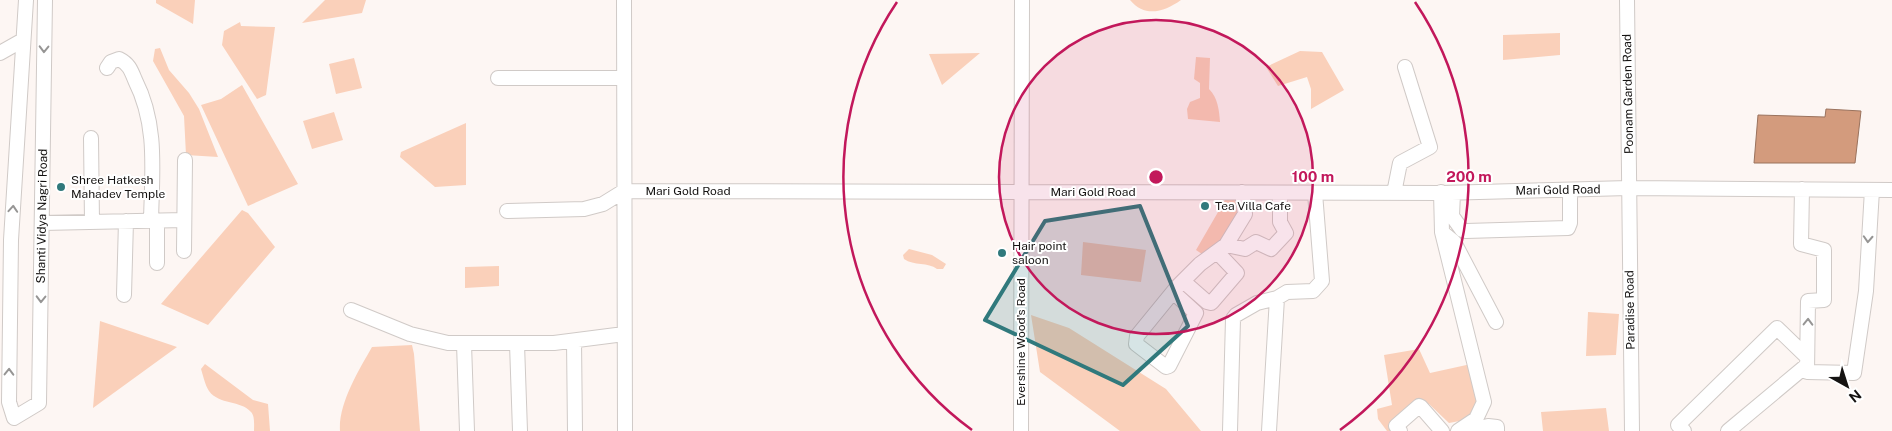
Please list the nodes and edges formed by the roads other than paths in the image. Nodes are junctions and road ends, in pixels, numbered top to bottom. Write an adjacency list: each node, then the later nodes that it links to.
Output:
1 (26, 0): 6 (street)
2 (45, 0): 31 (street, Shanti Vidya Nagri Road, one-way to 31)
3 (624, 0): 11 (street)
4 (1022, 0): 20 (street, Evershine Wood's Road)
5 (1627, 0): 14 (street, Poonam Garden Road)
6 (23, 40): 7 (street); 33 (street, one-way to 6)
7 (0, 53)
8 (1406, 67): 25 (street)
9 (107, 68): 29 (street)
10 (498, 78): 11 (street)
11 (624, 78): 19 (street)
12 (91, 138): 30 (street)
13 (185, 160): 27 (street)
14 (1629, 188): 15 (street, Mari Gold Road); 16 (street, Mari Gold Road); 63 (street, Paradise Road)
15 (1802, 189): 17 (street, Mari Gold Road); 47 (street, one-way to 15)
16 (1570, 190): 23 (street, Mari Gold Road); 23 (street)
17 (1872, 190): 18 (street, Mari Gold Road); 47 (street, one-way to 47)
18 (1892, 190)
19 (624, 191): 20 (street, Mari Gold Road); 26 (street); 43 (street)
20 (1022, 192): 21 (street, Mari Gold Road); 55 (street, Evershine Wood's Road)
21 (1242, 192): 22 (street, Mari Gold Road); 34 (street)
22 (1280, 192): 24 (street, Mari Gold Road); 34 (street)
23 (1447, 192): 25 (street, Mari Gold Road); 32 (street)
24 (1315, 193): 25 (street, Mari Gold Road); 40 (street)
25 (1394, 193)
26 (507, 211)
27 (184, 220): 29 (street); 35 (street)
28 (126, 221): 29 (street); 30 (street); 39 (street)
29 (154, 221): 36 (street)
30 (92, 222): 31 (street)
31 (42, 223): 49 (street, Shanti Vidya Nagri Road, one-way to 49)
32 (1442, 232): 42 (street); 60 (street)
33 (6, 239): 48 (street, one-way to 33)
34 (1222, 248): 37 (street); 37 (street)
35 (184, 251)
36 (157, 263)
37 (1184, 281): 38 (street)
38 (1173, 292): 38 (street)
39 (124, 295)
40 (1277, 298): 56 (street); 57 (street)
41 (351, 310): 45 (street)
42 (1496, 322)
43 (624, 334): 44 (street); 54 (street)
44 (574, 340): 46 (street); 53 (street)
45 (464, 344): 46 (street); 51 (street)
46 (517, 344): 52 (street)
47 (1807, 361): 64 (street); 65 (street)
48 (5, 402): 49 (street); 50 (street)
49 (39, 403): 50 (street)
50 (11, 424)
51 (468, 431)
52 (520, 431)
53 (575, 431)
54 (625, 431)
55 (1021, 431)
56 (1230, 431)
57 (1269, 431)
58 (1400, 431): 59 (street)
59 (1442, 431)
60 (1458, 431)
61 (1468, 431): 62 (street)
62 (1498, 431)
63 (1632, 431)
64 (1684, 431)
65 (1728, 431)

